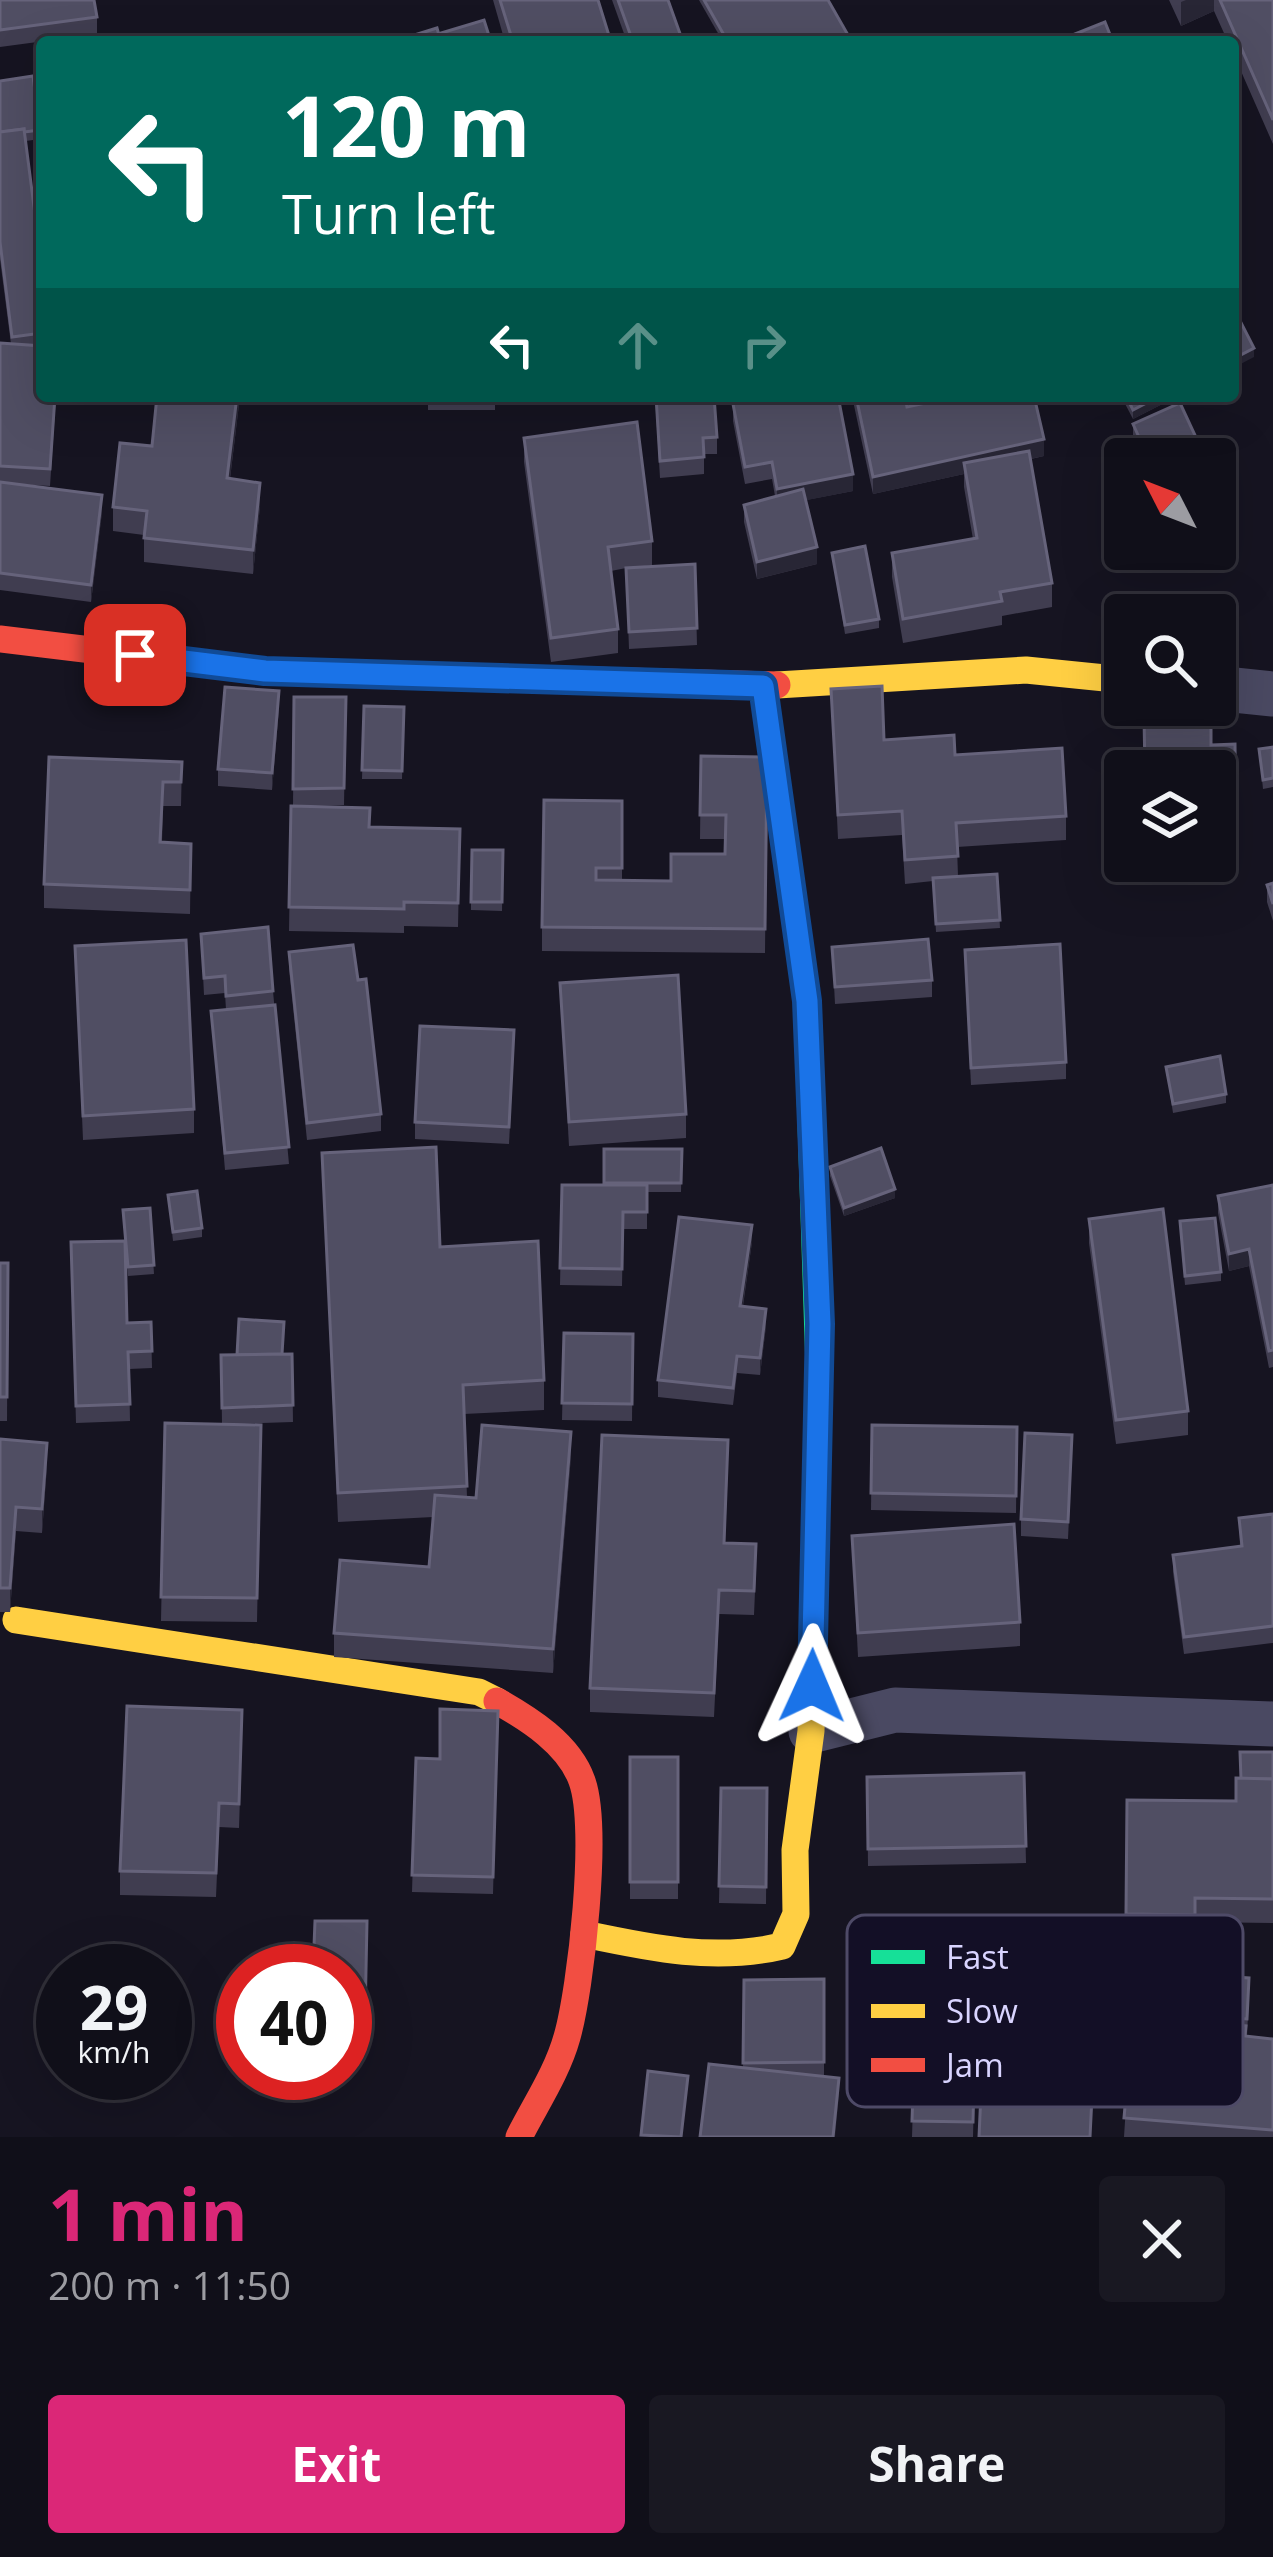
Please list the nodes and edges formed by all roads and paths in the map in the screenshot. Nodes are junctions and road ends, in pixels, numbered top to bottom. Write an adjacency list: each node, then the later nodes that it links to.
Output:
1 (0, 639): 3 (street)
2 (1104, 678): 3 (street)
3 (763, 686): 8 (street)
4 (1236, 690): 5 (street)
5 (1273, 694)
6 (16, 1620): 9 (street)
7 (1273, 1724): 8 (street)
8 (811, 1731): 9 (street)
9 (584, 1934): 10 (street)
10 (519, 2137)

